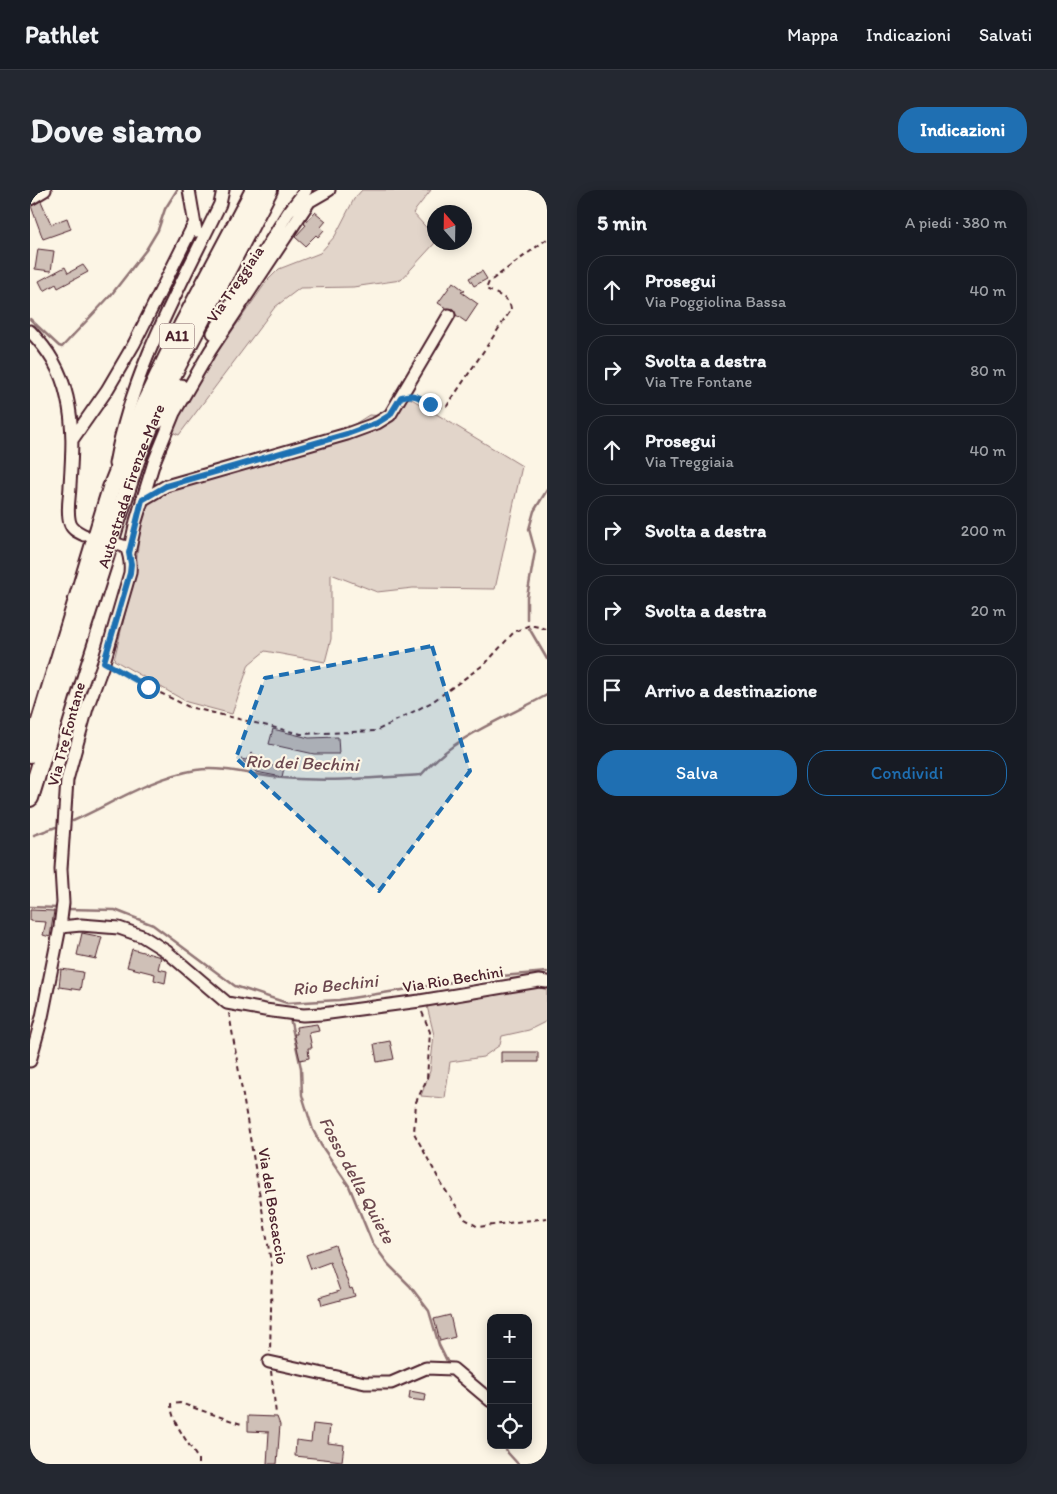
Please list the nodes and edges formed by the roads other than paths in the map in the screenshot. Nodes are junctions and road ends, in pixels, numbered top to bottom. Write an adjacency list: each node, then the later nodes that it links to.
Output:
1 (45, 190): 8 (street)
2 (189, 190): 11 (street)
3 (223, 190): 12 (street)
4 (254, 190): 17 (highway, Autostrada Firenze-Mare / A11)
5 (269, 190): 16 (highway, Autostrada Firenze-Mare / A11)
6 (306, 190): 10 (street)
7 (328, 190): 9 (street)
8 (30, 199)
9 (309, 202): 10 (street); 18 (street, Via Treggiaia)
10 (288, 213): 16 (street)
11 (194, 224): 12 (street); 15 (street)
12 (199, 248): 17 (street)
13 (449, 316): 18 (street)
14 (30, 332): 15 (street)
15 (72, 440): 19 (street)
16 (136, 461): 23 (highway, Autostrada Firenze-Mare / A11)
17 (111, 488): 22 (highway, Autostrada Firenze-Mare / A11)
18 (142, 500): 21 (street, Via Treggiaia)
19 (84, 535)
20 (117, 544): 21 (street)
21 (129, 553): 24 (street, Via Tre Fontane)
22 (30, 754)
23 (30, 798)
24 (60, 921): 25 (street, Via Rio Bechini); 26 (street, Via Tre Fontane)
25 (547, 982)
26 (30, 1061)
27 (269, 1362): 28 (street)
28 (487, 1398)

